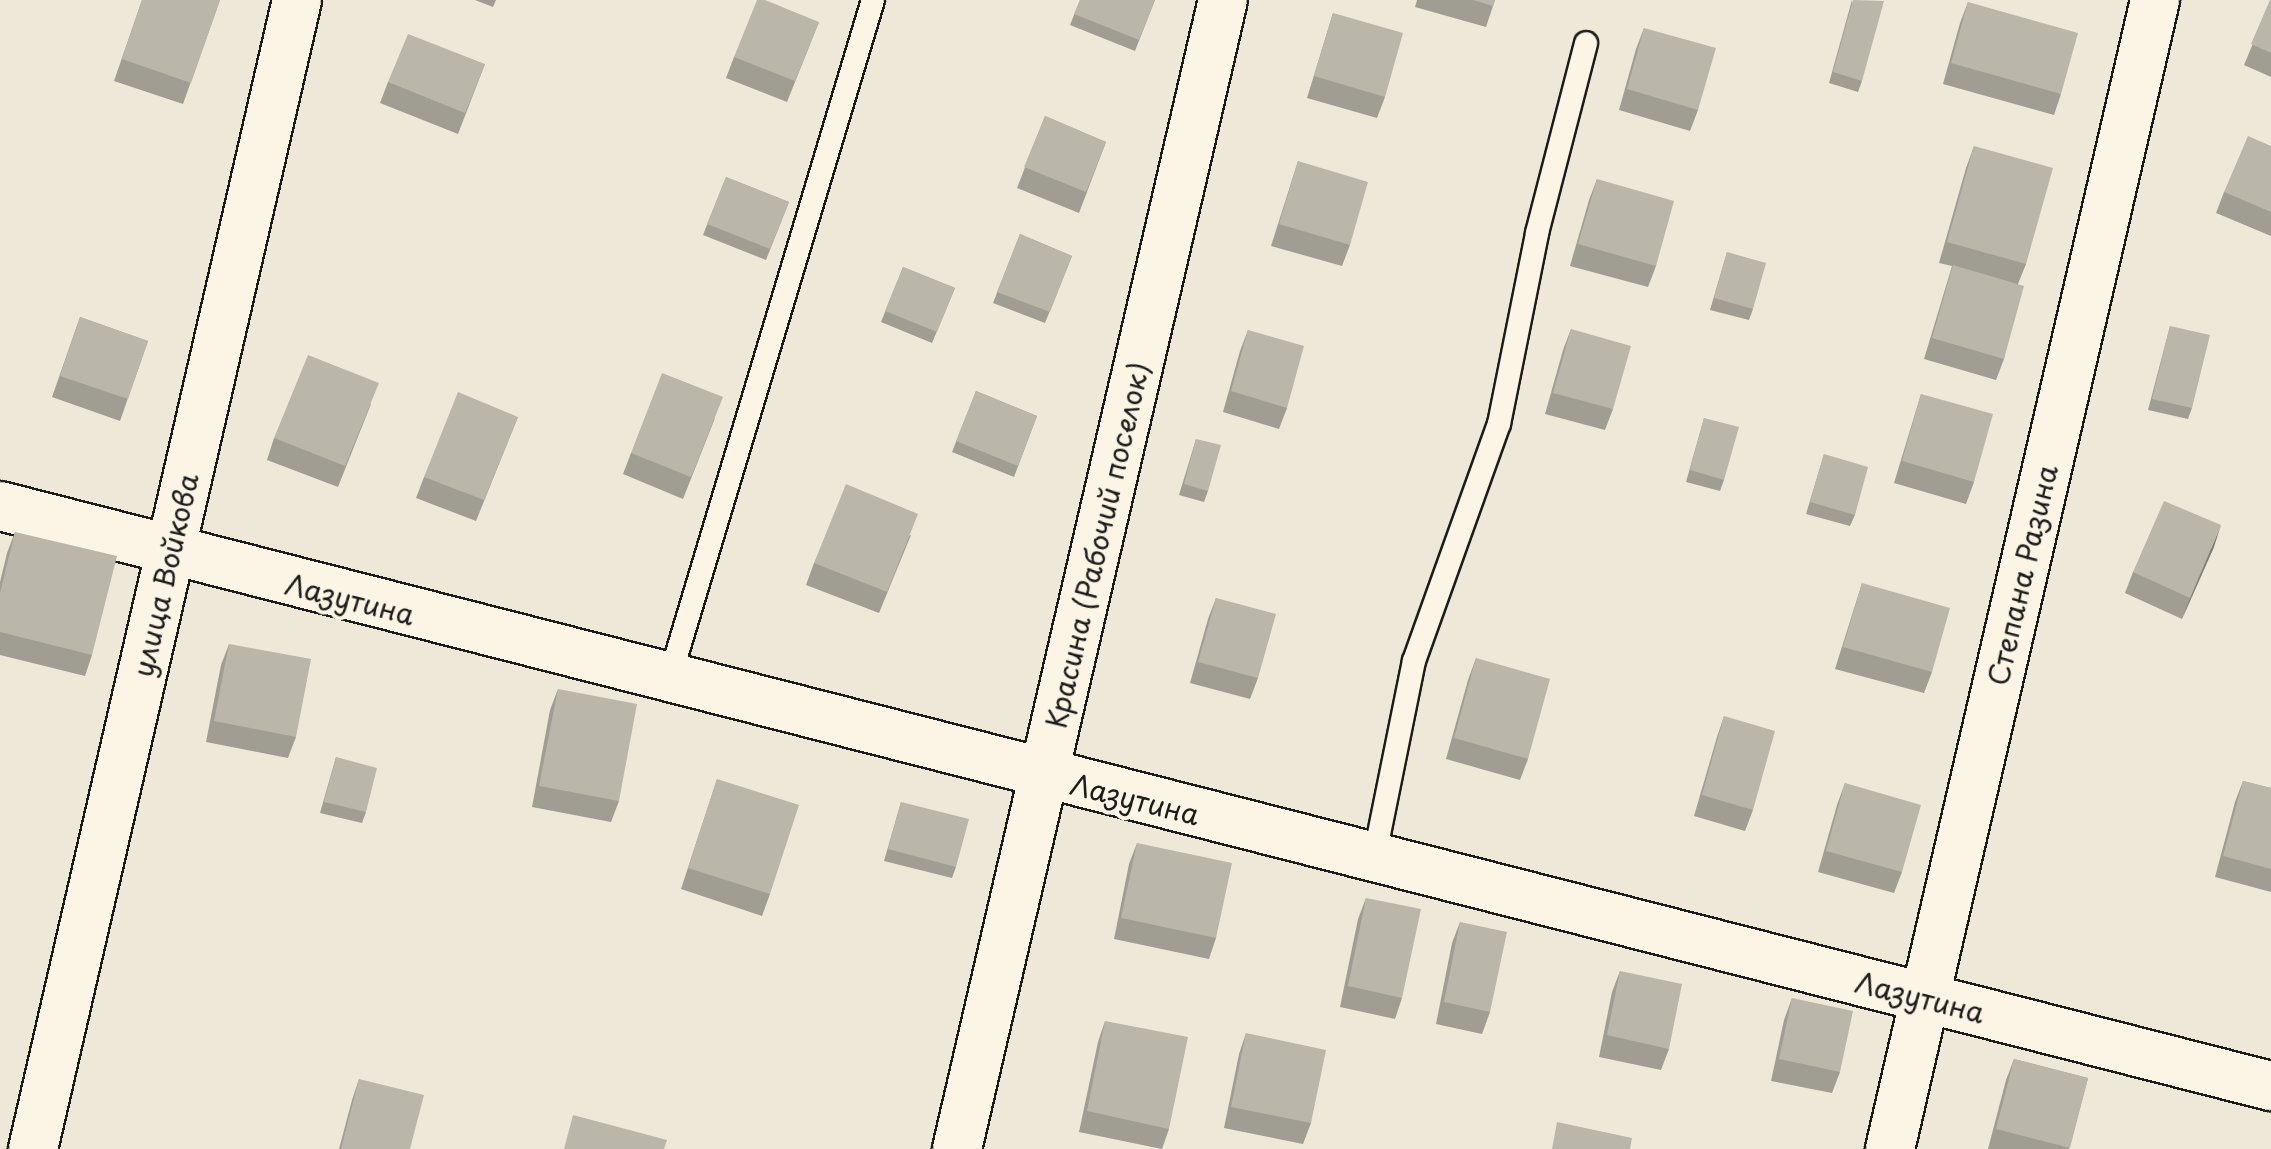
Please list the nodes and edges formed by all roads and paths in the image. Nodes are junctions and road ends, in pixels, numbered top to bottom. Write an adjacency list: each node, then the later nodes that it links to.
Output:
1 (297, 0): 7 (street, улица Войкова)
2 (873, 0): 8 (lane)
3 (1223, 0): 9 (street, Красина (Рабочий поселок))
4 (2154, 0): 11 (street, Степана Разина)
5 (1586, 42): 10 (lane)
6 (0, 506): 7 (street, Лазутина)
7 (170, 554): 8 (street, Лазутина); 13 (street, улица Войкова)
8 (669, 680): 9 (street, Лазутина)
9 (1044, 776): 10 (street, Лазутина); 14 (street, Красина (Рабочий поселок))
10 (1374, 859): 11 (street, Лазутина)
11 (1924, 998): 12 (street, Лазутина); 15 (street, Степана Разина)
12 (2271, 1086)
13 (33, 1149)
14 (957, 1149)
15 (1890, 1149)

